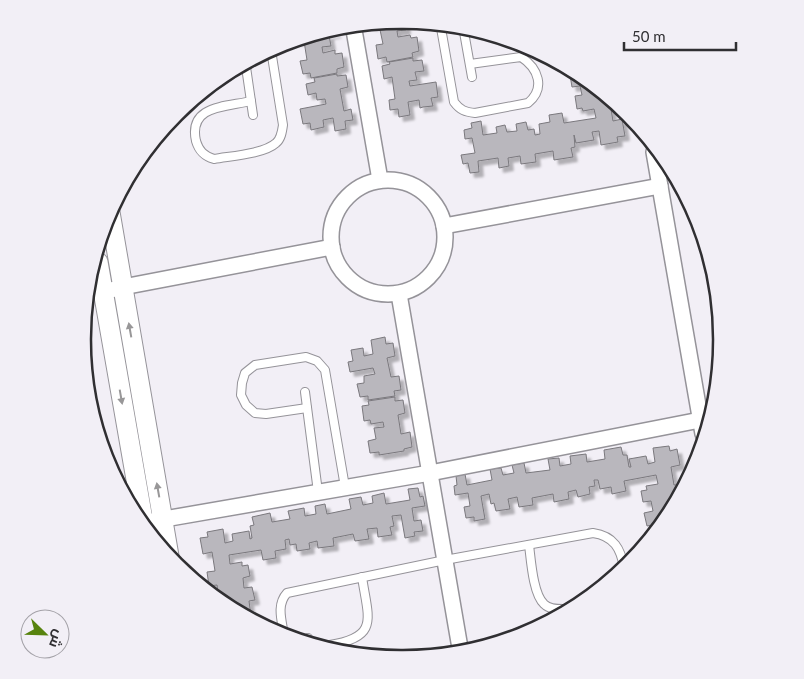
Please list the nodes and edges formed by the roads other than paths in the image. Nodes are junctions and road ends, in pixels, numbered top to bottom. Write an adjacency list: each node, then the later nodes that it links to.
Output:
1 (441, 31): 5 (lane)
2 (354, 32): 11 (street)
3 (465, 35): 5 (lane)
4 (272, 57): 8 (lane)
5 (470, 64): 7 (lane)
6 (246, 70): 8 (lane)
7 (472, 77)
8 (251, 101): 9 (lane)
9 (253, 115)
10 (655, 160): 12 (street)
11 (380, 180): 13 (street); 15 (street)
12 (660, 186): 13 (street); 22 (street)
13 (444, 226): 19 (street)
14 (113, 227): 17 (street)
15 (332, 248): 17 (street); 19 (street)
16 (99, 270): 18 (street)
17 (123, 287): 18 (street); 28 (street, one-way to 17)
18 (103, 292): 27 (street, one-way to 27)
19 (399, 294): 24 (street)
20 (305, 392): 21 (lane)
21 (307, 408): 25 (lane); 26 (lane)
22 (701, 425)
23 (700, 427): 24 (street)
24 (430, 473): 25 (street); 31 (street)
25 (345, 487): 26 (street)
26 (318, 492): 28 (street)
27 (141, 507)
28 (155, 520): 29 (street)
29 (162, 537)
30 (529, 545): 31 (lane); 32 (lane); 34 (lane)
31 (445, 560): 33 (lane); 37 (street)
32 (621, 560)
33 (362, 577): 35 (lane); 36 (lane)
34 (558, 609)
35 (283, 627)
36 (339, 644)
37 (459, 645)

